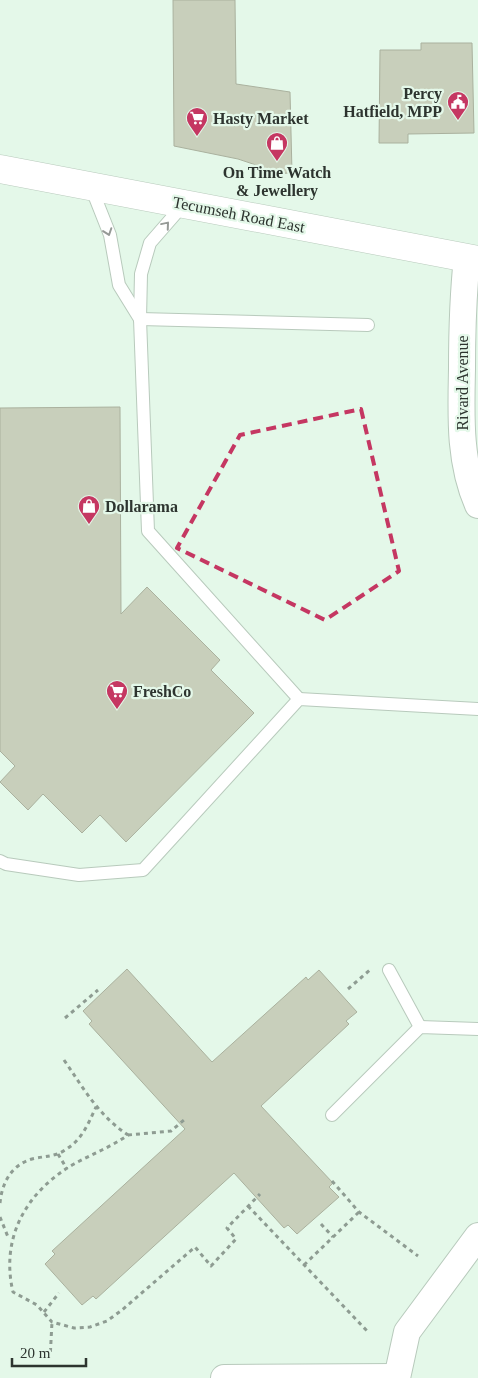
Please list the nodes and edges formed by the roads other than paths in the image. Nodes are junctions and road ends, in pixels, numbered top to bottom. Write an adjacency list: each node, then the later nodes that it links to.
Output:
1 (0, 169): 2 (main road, Tecumseh Road East)
2 (91, 186): 3 (main road, Tecumseh Road East); 5 (lane, one-way to 5)
3 (184, 204): 4 (main road, Tecumseh Road East); 5 (lane, one-way to 3)
4 (473, 259): 7 (street, Rivard Avenue)
5 (140, 319): 6 (lane); 10 (lane)
6 (368, 325)
7 (470, 372): 8 (street, Rivard Avenue)
8 (471, 450): 9 (street, Rivard Avenue)
9 (478, 505)
10 (299, 699): 11 (lane); 12 (lane)
11 (478, 709)
12 (0, 861)
13 (389, 970): 14 (lane)
14 (420, 1028): 15 (lane); 16 (lane)
15 (478, 1029)
16 (332, 1115)
17 (478, 1236): 18 (street)
18 (397, 1377): 19 (street)
19 (224, 1378)

